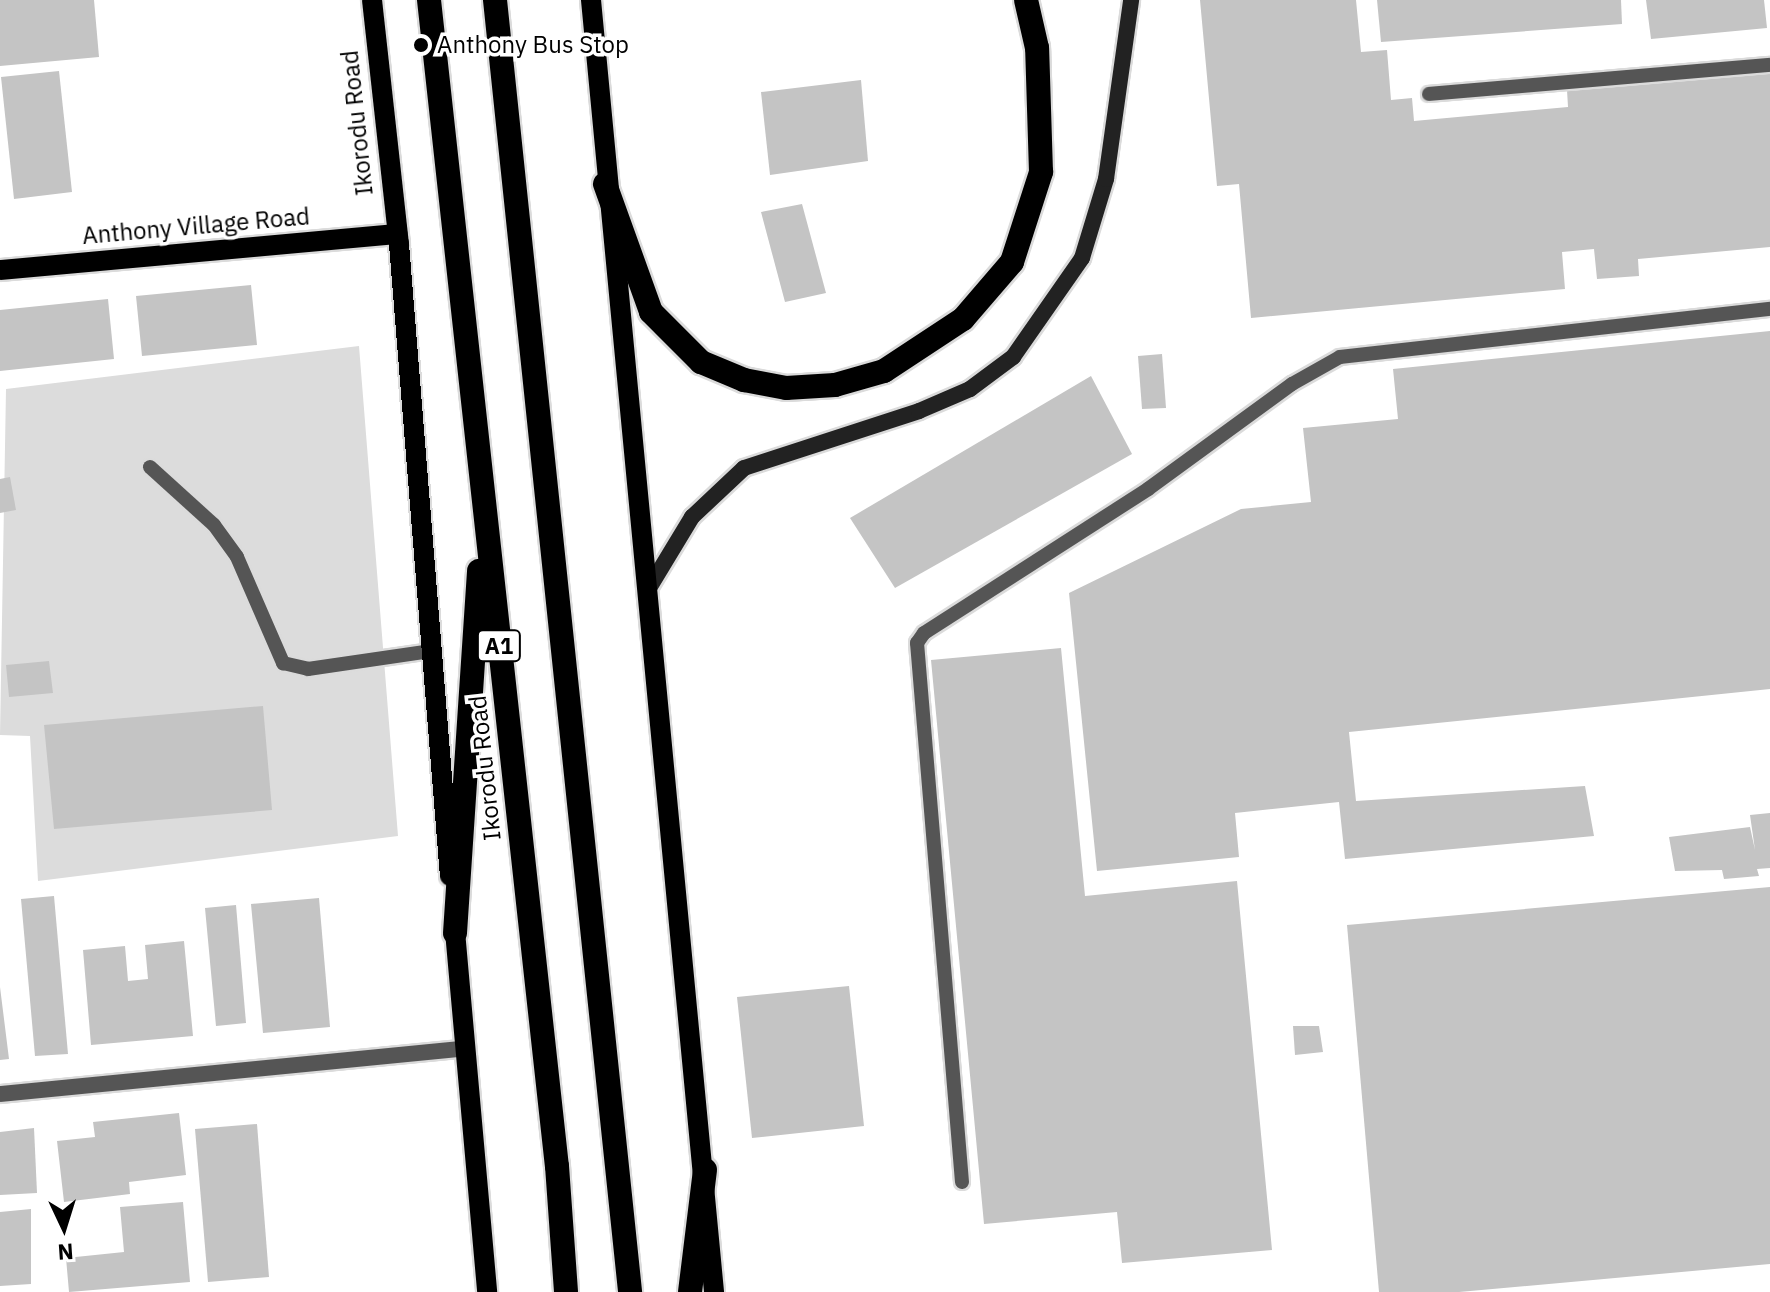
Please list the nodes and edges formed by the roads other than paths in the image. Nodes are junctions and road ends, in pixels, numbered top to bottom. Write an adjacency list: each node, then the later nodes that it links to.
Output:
1 (372, 0): 10 (main road, Ikorodu Road)
2 (429, 0): 14 (highway, Ikorodu Road / A1)
3 (495, 0): 24 (highway)
4 (591, 0): 9 (main road)
5 (1026, 0): 9 (highway)
6 (1131, 0): 15 (main road)
7 (1770, 65): 8 (lane)
8 (1429, 94)
9 (605, 184): 15 (main road)
10 (397, 234): 11 (main road, Anthony Village Road); 16 (main road, Ikorodu Road)
11 (0, 270)
12 (1770, 309): 21 (lane)
13 (150, 467): 16 (lane)
14 (482, 493): 17 (highway); 23 (highway, Ikorodu Road / A1)
15 (646, 595): 20 (main road)
16 (432, 651): 17 (main road, Ikorodu Road)
17 (455, 933): 18 (main road, Ikorodu Road)
18 (463, 1049): 19 (street); 22 (main road, Ikorodu Road)
19 (0, 1094)
20 (705, 1170): 25 (highway); 26 (main road)
21 (962, 1182)
22 (487, 1292)
23 (566, 1292)
24 (630, 1292)
25 (690, 1292)
26 (714, 1292)

